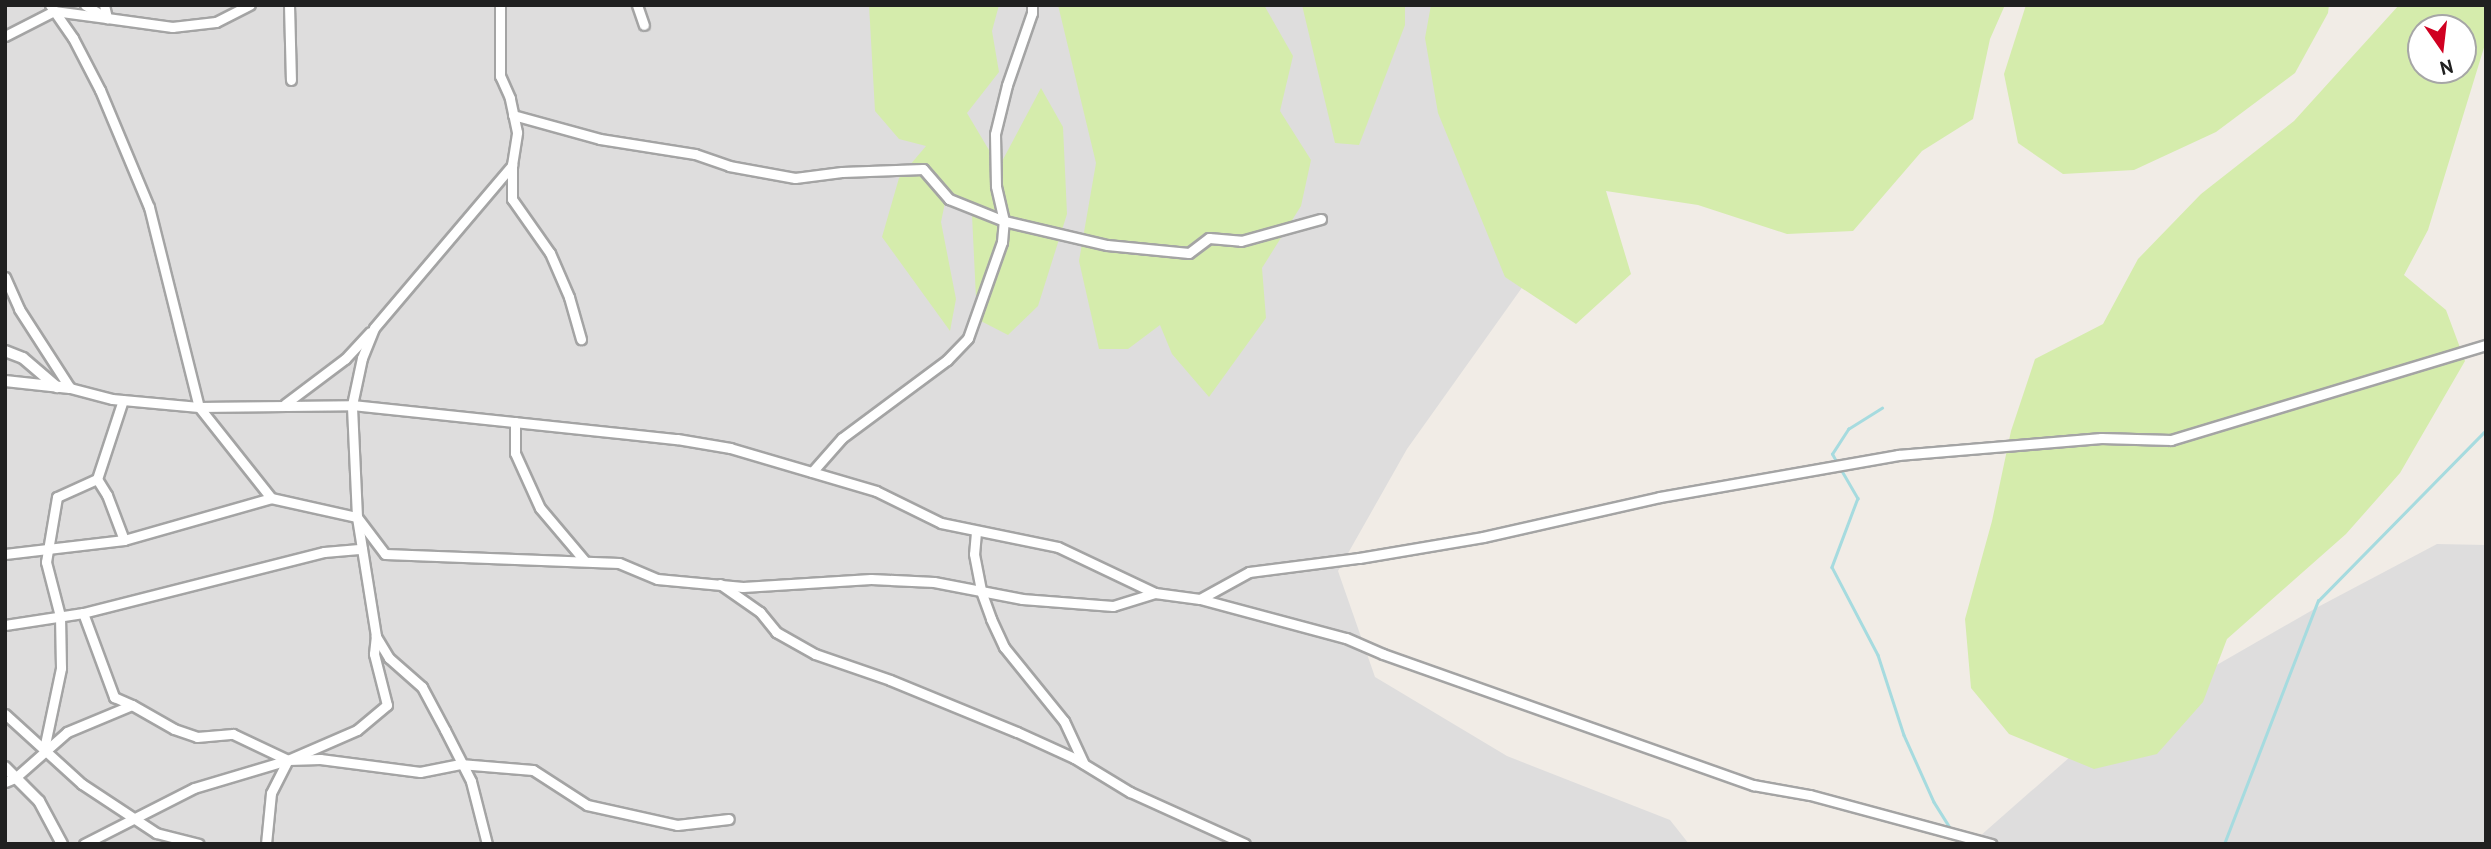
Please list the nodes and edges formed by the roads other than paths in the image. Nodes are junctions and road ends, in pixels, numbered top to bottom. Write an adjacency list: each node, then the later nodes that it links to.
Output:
1 (85, 5): 9 (street)
2 (104, 5): 9 (street)
3 (250, 5): 9 (street)
4 (289, 5): 12 (street)
5 (636, 5): 10 (street)
6 (1032, 5): 16 (street)
7 (498, 7): 13 (street)
8 (52, 8): 9 (street); 11 (street); 28 (street)
9 (107, 18)
10 (645, 25)
11 (5, 36)
12 (291, 79)
13 (513, 115): 14 (street); 16 (street)
14 (512, 165): 18 (street); 19 (street)
15 (1321, 219): 16 (street)
16 (1004, 221): 30 (street)
17 (5, 277): 24 (street)
18 (374, 328): 26 (street); 27 (street)
19 (580, 339)
20 (2486, 345): 43 (street)
21 (5, 351): 23 (street)
22 (5, 381): 23 (street)
23 (57, 387): 24 (street)
24 (70, 388): 25 (street)
25 (123, 400): 28 (street); 31 (street)
26 (285, 404): 27 (street); 28 (street)
27 (352, 405): 29 (street); 33 (street)
28 (199, 407): 32 (street)
29 (515, 422): 30 (street); 39 (street)
30 (812, 471): 34 (street)
31 (97, 479): 35 (street); 36 (street)
32 (271, 498): 33 (street); 35 (street)
33 (356, 517): 37 (street); 39 (street)
34 (976, 532): 41 (street); 42 (street)
35 (124, 540): 36 (street)
36 (47, 547): 38 (street); 45 (street)
37 (362, 549): 44 (street); 47 (street)
38 (5, 554)
39 (584, 560): 40 (street)
40 (720, 584): 41 (street); 53 (street)
41 (981, 591): 42 (street); 53 (street)
42 (1155, 593): 43 (street)
43 (1200, 599): 64 (street)
44 (83, 613): 45 (street); 48 (street)
45 (60, 616): 46 (street); 50 (street)
46 (5, 625)
47 (376, 636): 51 (street); 52 (street)
48 (132, 705): 50 (street); 51 (street)
49 (5, 714): 50 (street)
50 (44, 749): 55 (street); 56 (street)
51 (288, 760): 52 (street); 56 (street); 61 (street)
52 (460, 764): 57 (street); 62 (street)
53 (1084, 764): 63 (street)
54 (5, 767): 55 (street)
55 (10, 780): 58 (street)
56 (134, 818): 59 (street); 60 (street)
57 (729, 819)
58 (62, 844)
59 (84, 844)
60 (199, 844)
61 (266, 844)
62 (487, 844)
63 (1245, 844)
64 (1992, 844)

